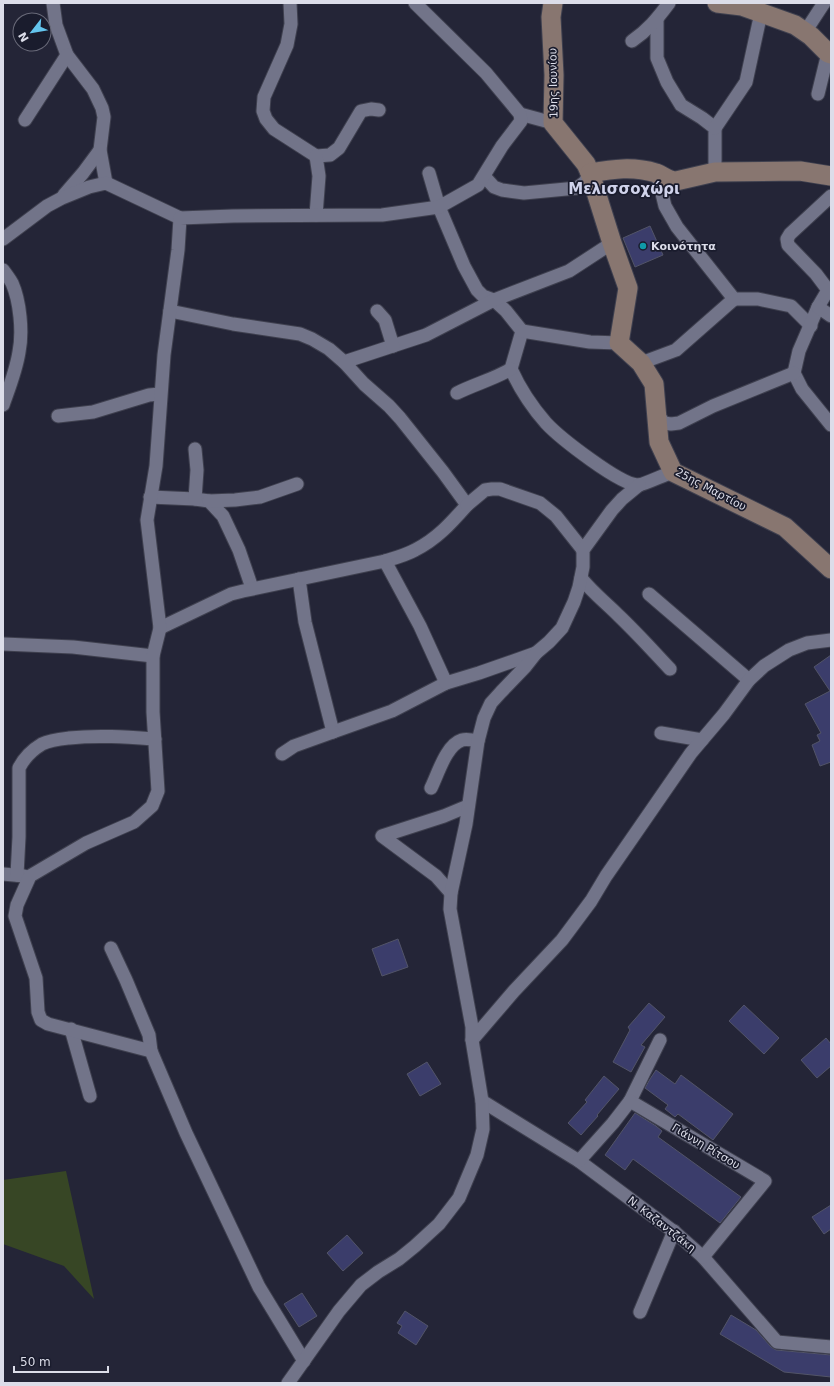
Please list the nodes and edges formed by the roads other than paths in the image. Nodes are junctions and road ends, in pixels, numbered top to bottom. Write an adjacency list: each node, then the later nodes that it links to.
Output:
1 (53, 3): 14 (street)
2 (290, 3): 22 (street)
3 (415, 3): 17 (street)
4 (553, 3): 19 (main road, 19ης Ιουνίου)
5 (669, 3): 10 (street)
6 (717, 3): 7 (main road)
7 (742, 4): 9 (main road)
8 (825, 8): 11 (street)
9 (761, 13): 11 (main road); 20 (street)
10 (657, 19): 12 (street); 20 (street)
11 (805, 32): 13 (main road)
12 (632, 41)
13 (829, 53): 15 (street)
14 (67, 55): 18 (street); 21 (street)
15 (818, 94)
16 (379, 110): 22 (street)
17 (520, 114): 19 (street); 27 (street)
18 (25, 120)
19 (553, 124): 24 (main road, 19ης Ιουνίου)
20 (715, 128): 23 (street)
21 (100, 150): 29 (street); 31 (street)
22 (316, 156): 33 (street)
23 (715, 172): 26 (main road); 28 (main road)
24 (590, 173): 26 (main road); 27 (street); 36 (main road, 19ης Ιουνίου)
25 (429, 174): 32 (street)
26 (657, 174): 38 (street)
27 (484, 176): 32 (street)
28 (831, 176)
29 (106, 183): 31 (street); 34 (street)
30 (831, 196): 40 (street)
31 (62, 198): 35 (street)
32 (438, 206): 33 (street); 39 (street)
33 (316, 215): 34 (street)
34 (180, 218): 41 (street)
35 (3, 240)
36 (612, 243): 39 (street); 46 (main road)
37 (3, 270): 54 (street)
38 (734, 299): 44 (street); 49 (street)
39 (494, 300): 45 (street); 47 (street)
40 (818, 307): 43 (street); 44 (street)
41 (170, 311): 48 (street); 53 (street)
42 (378, 311): 47 (street)
43 (831, 316)
44 (811, 326): 51 (street)
45 (522, 331): 46 (street); 50 (street)
46 (619, 343): 49 (main road, 25ης Μαρτίου)
47 (393, 346): 48 (street)
48 (344, 362): 65 (street)
49 (641, 363): 55 (main road, 25ης Μαρτίου)
50 (512, 369): 52 (street); 61 (street)
51 (794, 373): 55 (street); 57 (street)
52 (457, 393)
53 (160, 394): 56 (street); 62 (street)
54 (3, 405)
55 (658, 415): 59 (main road, 25ης Μαρτίου)
56 (58, 416)
57 (831, 425)
58 (195, 449): 63 (street)
59 (673, 472): 61 (street); 68 (main road, 25ης Μαρτίου)
60 (297, 484): 64 (street)
61 (639, 485): 66 (street)
62 (150, 497): 63 (street); 73 (street)
63 (194, 499): 64 (street)
64 (209, 501): 71 (street)
65 (466, 505): 66 (street); 67 (street)
66 (583, 550): 69 (street)
67 (385, 561): 70 (street); 80 (street)
68 (831, 568)
69 (581, 578): 76 (street); 78 (street)
70 (299, 579): 71 (street); 81 (street)
71 (252, 588): 73 (street)
72 (649, 594): 79 (street)
73 (160, 628): 77 (street)
74 (831, 640): 79 (street)
75 (3, 644): 77 (street)
76 (536, 653): 80 (street); 85 (street)
77 (153, 656): 83 (street)
78 (670, 669)
79 (749, 680): 84 (street)
80 (446, 683): 81 (street)
81 (333, 732): 86 (street)
82 (661, 733): 84 (street)
83 (155, 739): 90 (street); 91 (street)
84 (702, 740): 95 (street)
85 (478, 741): 87 (street); 88 (street)
86 (282, 754)
87 (431, 788)
88 (468, 806): 92 (street); 92 (street)
89 (3, 874): 90 (street)
90 (17, 875): 91 (street)
91 (30, 876): 94 (street)
92 (451, 893): 95 (street)
93 (111, 948): 97 (street)
94 (71, 1029): 97 (street); 98 (street)
95 (472, 1040): 99 (street)
96 (660, 1040): 100 (street)
97 (151, 1051): 106 (street)
98 (90, 1096)
99 (482, 1101): 101 (street, Ν. Καζαντζάκη); 106 (street)
100 (630, 1101): 101 (street); 103 (street, Γιάννη Ρίτσου)
101 (579, 1161): 102 (street, Ν. Καζαντζάκη)
102 (674, 1231): 103 (street, Ν. Καζαντζάκη); 104 (street)
103 (703, 1257): 105 (street, Ν. Καζαντζάκη)
104 (640, 1312)
105 (831, 1347)
106 (304, 1361): 107 (street)
107 (288, 1383)

